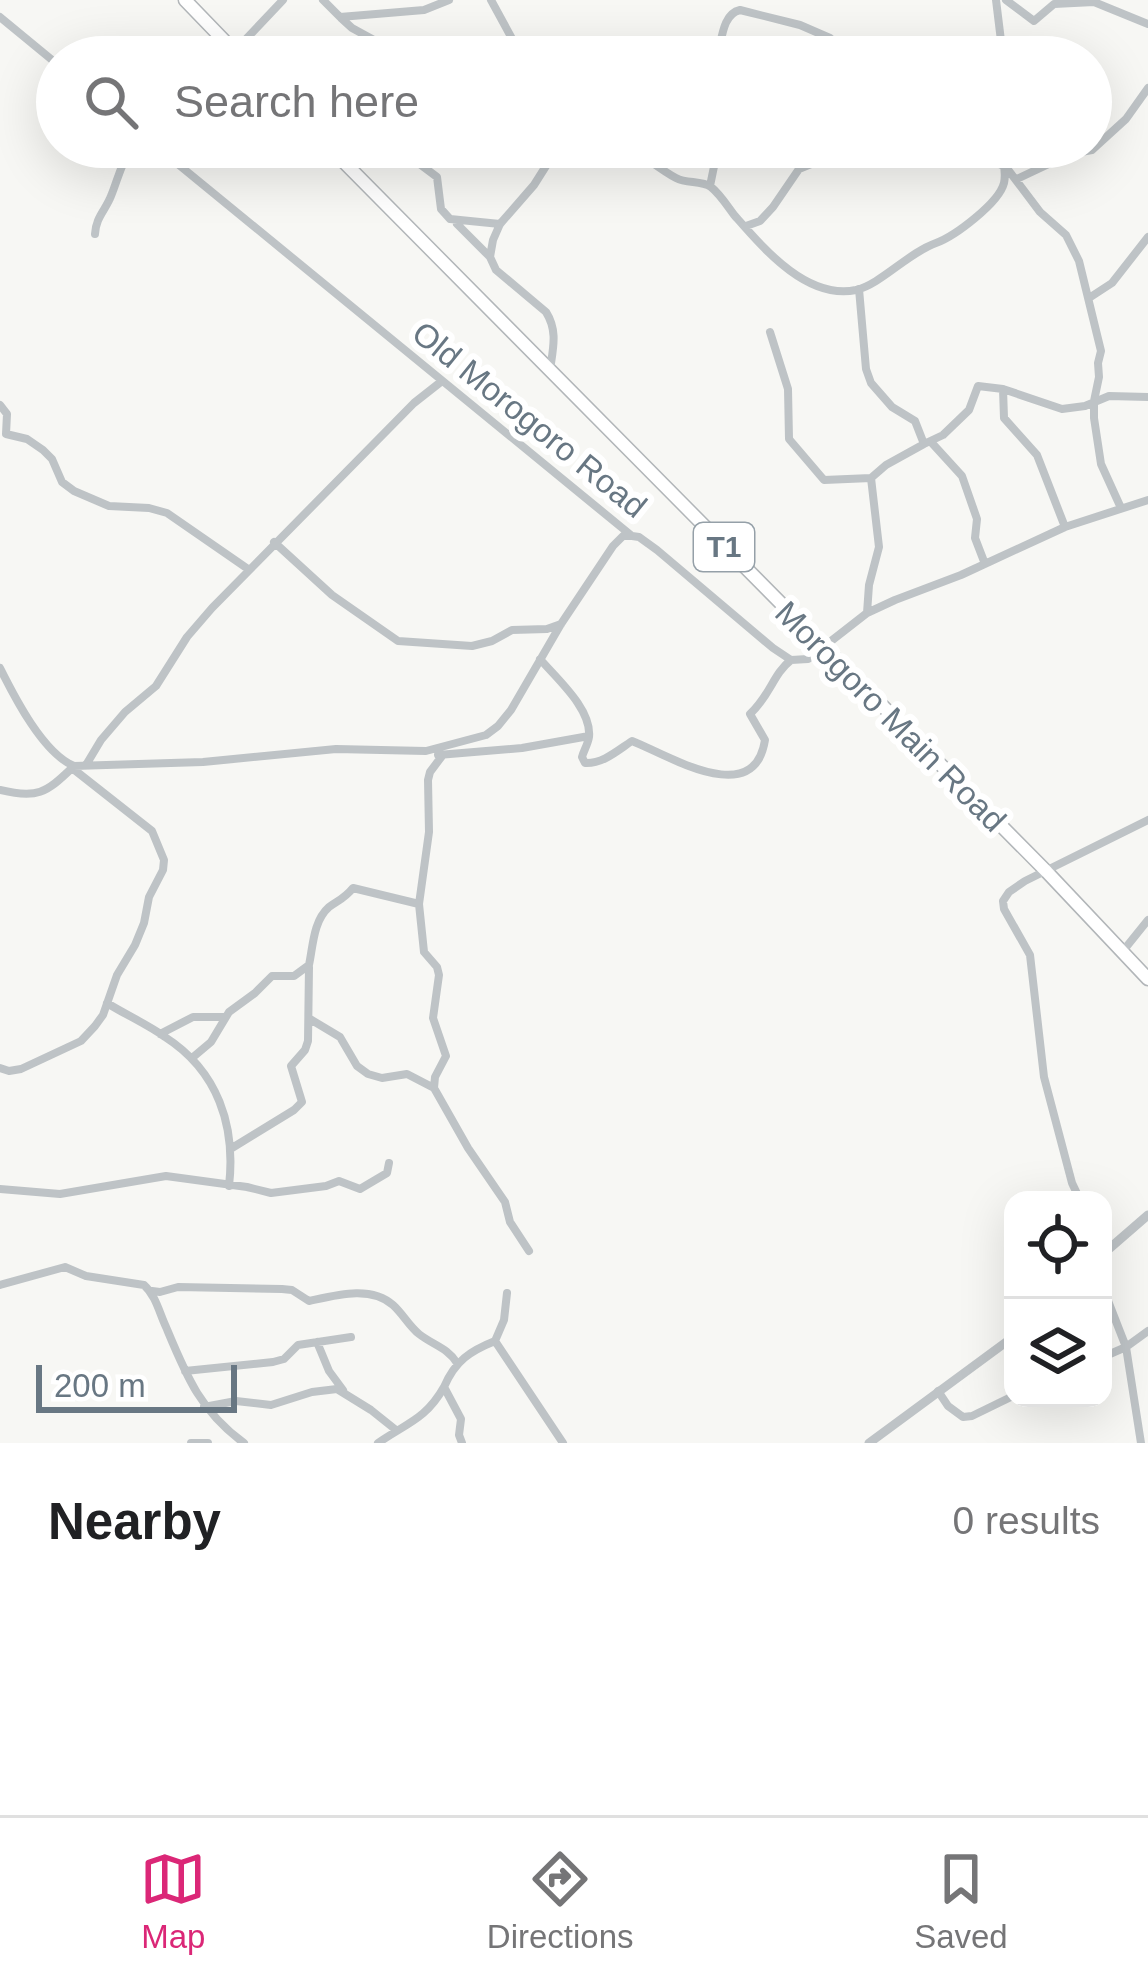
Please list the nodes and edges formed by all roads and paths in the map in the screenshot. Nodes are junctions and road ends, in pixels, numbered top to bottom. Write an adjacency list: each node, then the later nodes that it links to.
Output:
1 (185, 0): 11 (highway)
2 (283, 0): 12 (street)
3 (323, 0): 9 (street)
4 (449, 0): 9 (street)
5 (491, 0): 14 (street)
6 (996, 0): 17 (street)
7 (1006, 0): 10 (street)
8 (0, 17): 18 (street)
9 (340, 17): 13 (street)
10 (1148, 24)
11 (219, 36)
12 (252, 36)
13 (365, 36)
14 (511, 36)
15 (723, 36): 16 (street)
16 (825, 36)
17 (1001, 36)
18 (36, 47)
19 (1148, 88): 20 (street)
20 (1112, 130)
21 (119, 168): 37 (street)
22 (183, 168): 44 (street, Old Morogoro Road)
23 (349, 168): 43 (highway, Morogoro Main Road / T1)
24 (426, 168): 34 (street)
25 (544, 168): 35 (street)
26 (660, 168): 33 (street)
27 (714, 168): 33 (street)
28 (801, 168): 36 (street)
29 (1006, 168): 40 (street)
30 (1007, 168): 32 (street)
31 (1040, 168): 32 (street)
32 (1017, 179): 41 (street)
33 (710, 186): 36 (street)
34 (454, 221): 35 (street); 39 (street)
35 (500, 224): 39 (street)
36 (744, 226): 40 (street)
37 (95, 234)
38 (1148, 237): 41 (street)
39 (490, 257): 43 (street)
40 (859, 290): 49 (street)
41 (1089, 298): 47 (street)
42 (770, 332): 50 (street)
43 (550, 371): 60 (highway, Morogoro Main Road / T1)
44 (442, 381): 54 (street, Old Morogoro Road); 55 (street)
45 (1003, 389): 47 (street); 49 (street); 53 (street)
46 (1148, 397): 47 (street)
47 (1094, 401): 52 (street)
48 (0, 405): 57 (street)
49 (927, 443): 50 (street); 56 (street)
50 (872, 478): 58 (street)
51 (1148, 500): 52 (street)
52 (1121, 508): 53 (street)
53 (1065, 527): 56 (street)
54 (632, 536): 59 (street); 62 (street, Old Morogoro Road)
55 (274, 542): 57 (street); 59 (street)
56 (985, 564): 58 (street)
57 (248, 569): 67 (street)
58 (867, 614): 60 (street)
59 (561, 624): 61 (street)
60 (825, 649): 62 (street); 71 (highway, Morogoro Main Road / T1)
61 (541, 659): 64 (street); 65 (street)
62 (791, 660): 64 (street)
63 (0, 668): 68 (street)
64 (589, 736): 66 (street)
65 (426, 751): 66 (street); 67 (street)
66 (442, 756): 72 (street)
67 (86, 765): 68 (street)
68 (70, 766): 69 (street); 77 (street)
69 (0, 790)
70 (1148, 820): 71 (street)
71 (1047, 872): 74 (highway, Morogoro Main Road / T1); 88 (street)
72 (419, 904): 75 (street); 83 (street)
73 (1148, 920): 74 (street)
74 (1122, 952): 76 (highway, Morogoro Main Road / T1)
75 (309, 965): 78 (street); 79 (street)
76 (1148, 979)
77 (107, 1003): 80 (street); 82 (street)
78 (225, 1017): 80 (street); 81 (street)
79 (310, 1019): 83 (street); 84 (street)
80 (160, 1034): 81 (street)
81 (192, 1058): 84 (street)
82 (0, 1068)
83 (434, 1088): 91 (street)
84 (232, 1148): 86 (street)
85 (389, 1163): 86 (street)
86 (229, 1186): 87 (street)
87 (0, 1190)
88 (1076, 1191)
89 (1148, 1214): 90 (street)
90 (1112, 1242)
91 (529, 1251)
92 (0, 1286): 93 (street)
93 (151, 1291): 103 (street); 104 (street)
94 (507, 1293): 98 (street)
95 (1107, 1299): 101 (street)
96 (1148, 1331): 101 (street)
97 (351, 1337): 99 (street)
98 (495, 1341): 103 (street); 116 (street)
99 (316, 1342): 104 (street); 106 (street)
100 (1004, 1343): 107 (street)
101 (1126, 1347): 102 (street); 118 (street)
102 (1112, 1353)
103 (458, 1363): 105 (street)
104 (185, 1371): 109 (street)
105 (444, 1387): 110 (street); 115 (street)
106 (344, 1391): 109 (street); 110 (street)
107 (938, 1391): 108 (street); 117 (street)
108 (1004, 1400)
109 (204, 1407): 113 (street)
110 (396, 1430): 114 (street)
111 (191, 1443): 112 (street)
112 (208, 1443)
113 (244, 1443)
114 (378, 1443)
115 (463, 1443)
116 (563, 1443)
117 (869, 1443)
118 (1141, 1443)

